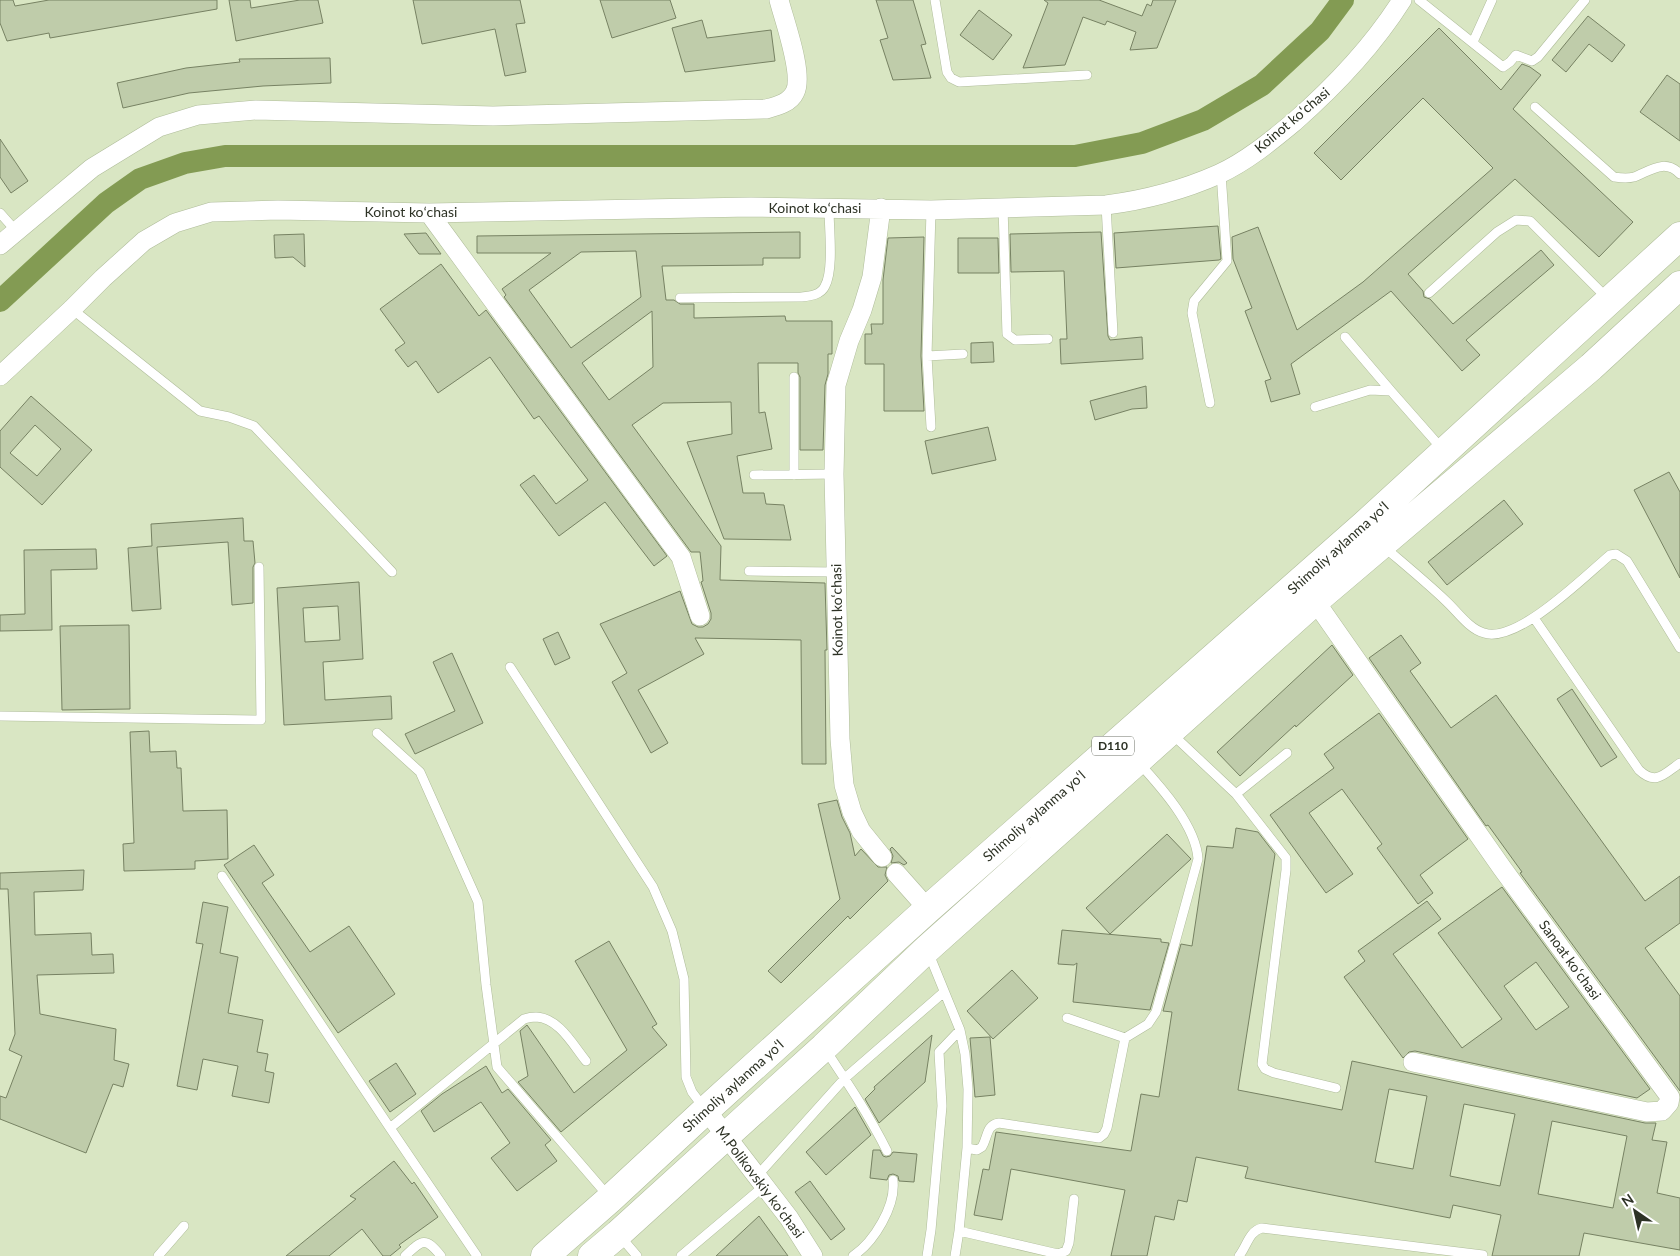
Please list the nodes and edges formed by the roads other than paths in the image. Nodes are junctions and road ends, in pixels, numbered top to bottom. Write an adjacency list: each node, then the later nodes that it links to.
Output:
1 (779, 0): 19 (street)
2 (936, 0): 8 (lane)
3 (1402, 0): 10 (street, Koinot koʻchasi)
4 (1419, 0): 7 (lane)
5 (1492, 0): 7 (lane)
6 (1585, 0): 7 (lane)
7 (1473, 42)
8 (1087, 75)
9 (1535, 107): 11 (lane)
10 (1221, 173): 12 (street, Koinot koʻchasi); 37 (lane)
11 (1680, 174)
12 (1106, 205): 13 (street, Koinot koʻchasi); 27 (lane)
13 (1003, 207): 16 (street, Koinot koʻchasi); 29 (lane)
14 (829, 208): 15 (street, Koinot koʻchasi); 18 (street, Koinot koʻchasi); 24 (lane)
15 (881, 208): 16 (street, Koinot koʻchasi); 42 (street, Koinot koʻchasi)
16 (931, 210): 32 (lane)
17 (0, 213): 19 (lane)
18 (429, 213): 26 (street, Koinot koʻchasi); 50 (street)
19 (16, 231): 21 (street)
20 (1680, 236): 25 (main road, Shimoliy aylanma yoʻl / D110)
21 (0, 245)
22 (1680, 285): 33 (main road, Shimoliy aylanma yoʻl / D110)
23 (1429, 293): 25 (lane)
24 (680, 298)
25 (1610, 301): 30 (main road, Shimoliy aylanma yoʻl / D110)
26 (72, 309): 34 (street, Koinot koʻchasi); 47 (lane)
27 (1113, 333)
28 (1345, 338): 36 (lane)
29 (1048, 340)
30 (1566, 341): 33 (main road); 40 (main road, Shimoliy aylanma yoʻl / D110)
31 (963, 354): 32 (lane)
32 (927, 356): 39 (lane)
33 (1591, 367): 44 (main road, Shimoliy aylanma yoʻl / D110)
34 (0, 376)
35 (794, 377): 41 (lane)
36 (1391, 391): 38 (lane); 40 (lane)
37 (1210, 403)
38 (1315, 407)
39 (931, 426)
40 (1444, 452): 64 (main road, Shimoliy aylanma yoʻl / D110)
41 (794, 474): 42 (lane); 43 (lane)
42 (834, 474): 48 (street, Koinot koʻchasi)
43 (754, 475)
44 (1381, 545): 49 (main road, Shimoliy aylanma yoʻl / D110); 51 (lane)
45 (259, 567): 54 (lane)
46 (749, 571): 48 (lane)
47 (392, 572)
48 (836, 572): 61 (street, Koinot koʻchasi)
49 (1315, 602): 55 (main road, Shimoliy aylanma yoʻl / D110); 73 (street, Sanoat koʻchasi)
50 (700, 616)
51 (1534, 618): 52 (lane); 59 (lane)
52 (1680, 648)
53 (510, 667): 76 (lane)
54 (0, 716)
55 (1170, 732): 58 (main road, Shimoliy aylanma yoʻl / D110); 60 (lane)
56 (376, 733): 70 (lane)
57 (1287, 753): 60 (lane)
58 (1137, 761): 65 (main road, Shimoliy aylanma yoʻl / D110); 69 (lane)
59 (1680, 763)
60 (1236, 794): 75 (lane)
61 (882, 857)
62 (896, 873): 64 (street)
63 (222, 876): 77 (lane)
64 (928, 909): 76 (main road, Shimoliy aylanma yoʻl / D110)
65 (927, 949): 66 (lane); 71 (main road, Shimoliy aylanma yoʻl / D110)
66 (944, 992): 68 (lane); 74 (lane)
67 (1067, 1018): 69 (lane)
68 (960, 1030): 79 (lane); 99 (lane)
69 (1125, 1038): 79 (lane)
70 (494, 1042): 72 (lane); 77 (lane); 83 (lane)
71 (824, 1047): 74 (lane); 78 (main road, Shimoliy aylanma yoʻl / D110)
72 (586, 1061)
73 (1414, 1062)
74 (845, 1078): 80 (lane); 82 (lane)
75 (1336, 1088)
76 (706, 1110): 78 (street, M.Polikovskiy koʻchasi); 83 (main road, Shimoliy aylanma yoʻl / D110)
77 (390, 1128): 92 (lane)
78 (725, 1136): 82 (street, M.Polikovskiy koʻchasi); 87 (main road, Shimoliy aylanma yoʻl / D110)
79 (967, 1148): 86 (lane)
80 (887, 1151)
81 (893, 1180): 98 (lane)
82 (760, 1181): 96 (lane); 97 (street, M.Polikovskiy koʻchasi)
83 (610, 1199): 93 (main road, Shimoliy aylanma yoʻl / D110)
84 (1074, 1199): 86 (lane)
85 (184, 1226): 89 (lane)
86 (959, 1231): 100 (lane)
87 (618, 1234): 94 (main road, Shimoliy aylanma yoʻl / D110); 95 (lane)
88 (1483, 1255): 101 (lane)
89 (158, 1256)
90 (405, 1256): 91 (lane)
91 (442, 1256)
92 (477, 1256)
93 (545, 1256)
94 (592, 1256)
95 (637, 1256)
96 (680, 1256)
97 (813, 1256)
98 (853, 1256)
99 (928, 1256)
100 (955, 1256)
101 (1239, 1256)

